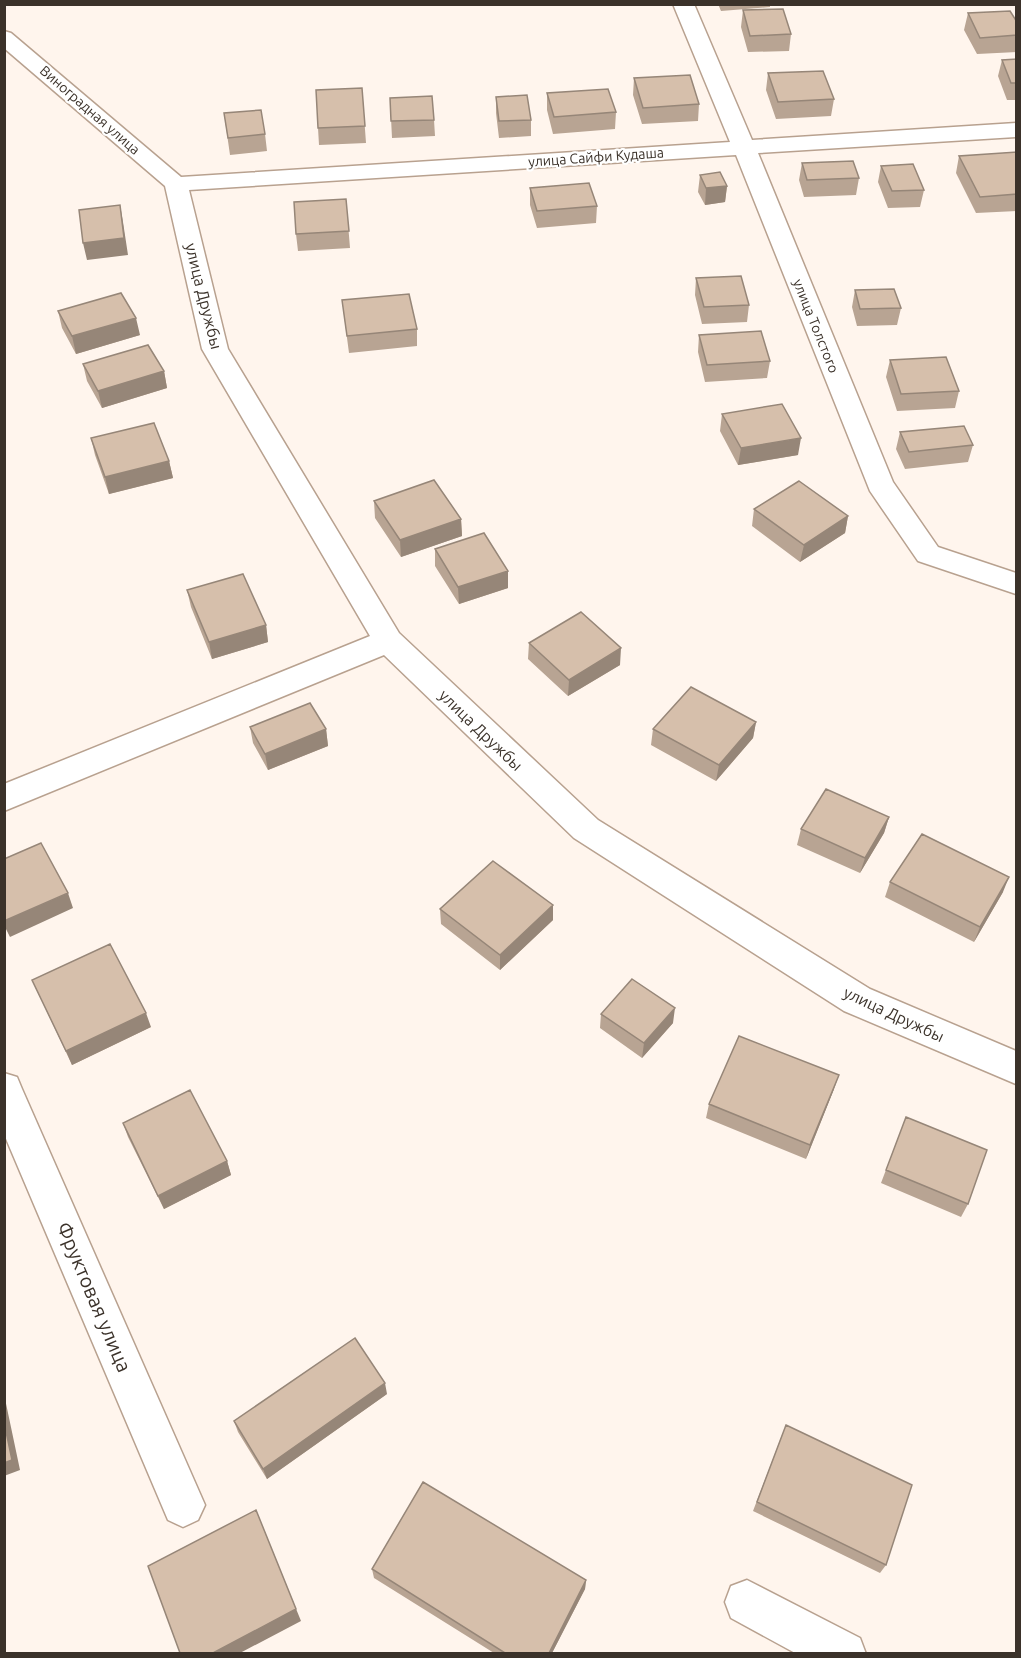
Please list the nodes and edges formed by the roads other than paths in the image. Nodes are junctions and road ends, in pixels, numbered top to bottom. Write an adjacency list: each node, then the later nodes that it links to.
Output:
1 (683, 4): 4 (street, улица Толстого)
2 (4, 37): 5 (street, Виноградная улица)
3 (1017, 130): 4 (street, улица Сайфи Кудаша)
4 (744, 147): 5 (street, улица Сайфи Кудаша); 6 (street, улица Толстого)
5 (176, 184): 7 (street, улица Дружбы)
6 (1017, 584)
7 (388, 641): 8 (street); 9 (street, улица Дружбы)
8 (4, 798)
9 (1017, 1068)
10 (4, 1089): 11 (street, Фруктовая улица)
11 (183, 1505)
12 (747, 1602): 13 (street)
13 (844, 1653)

